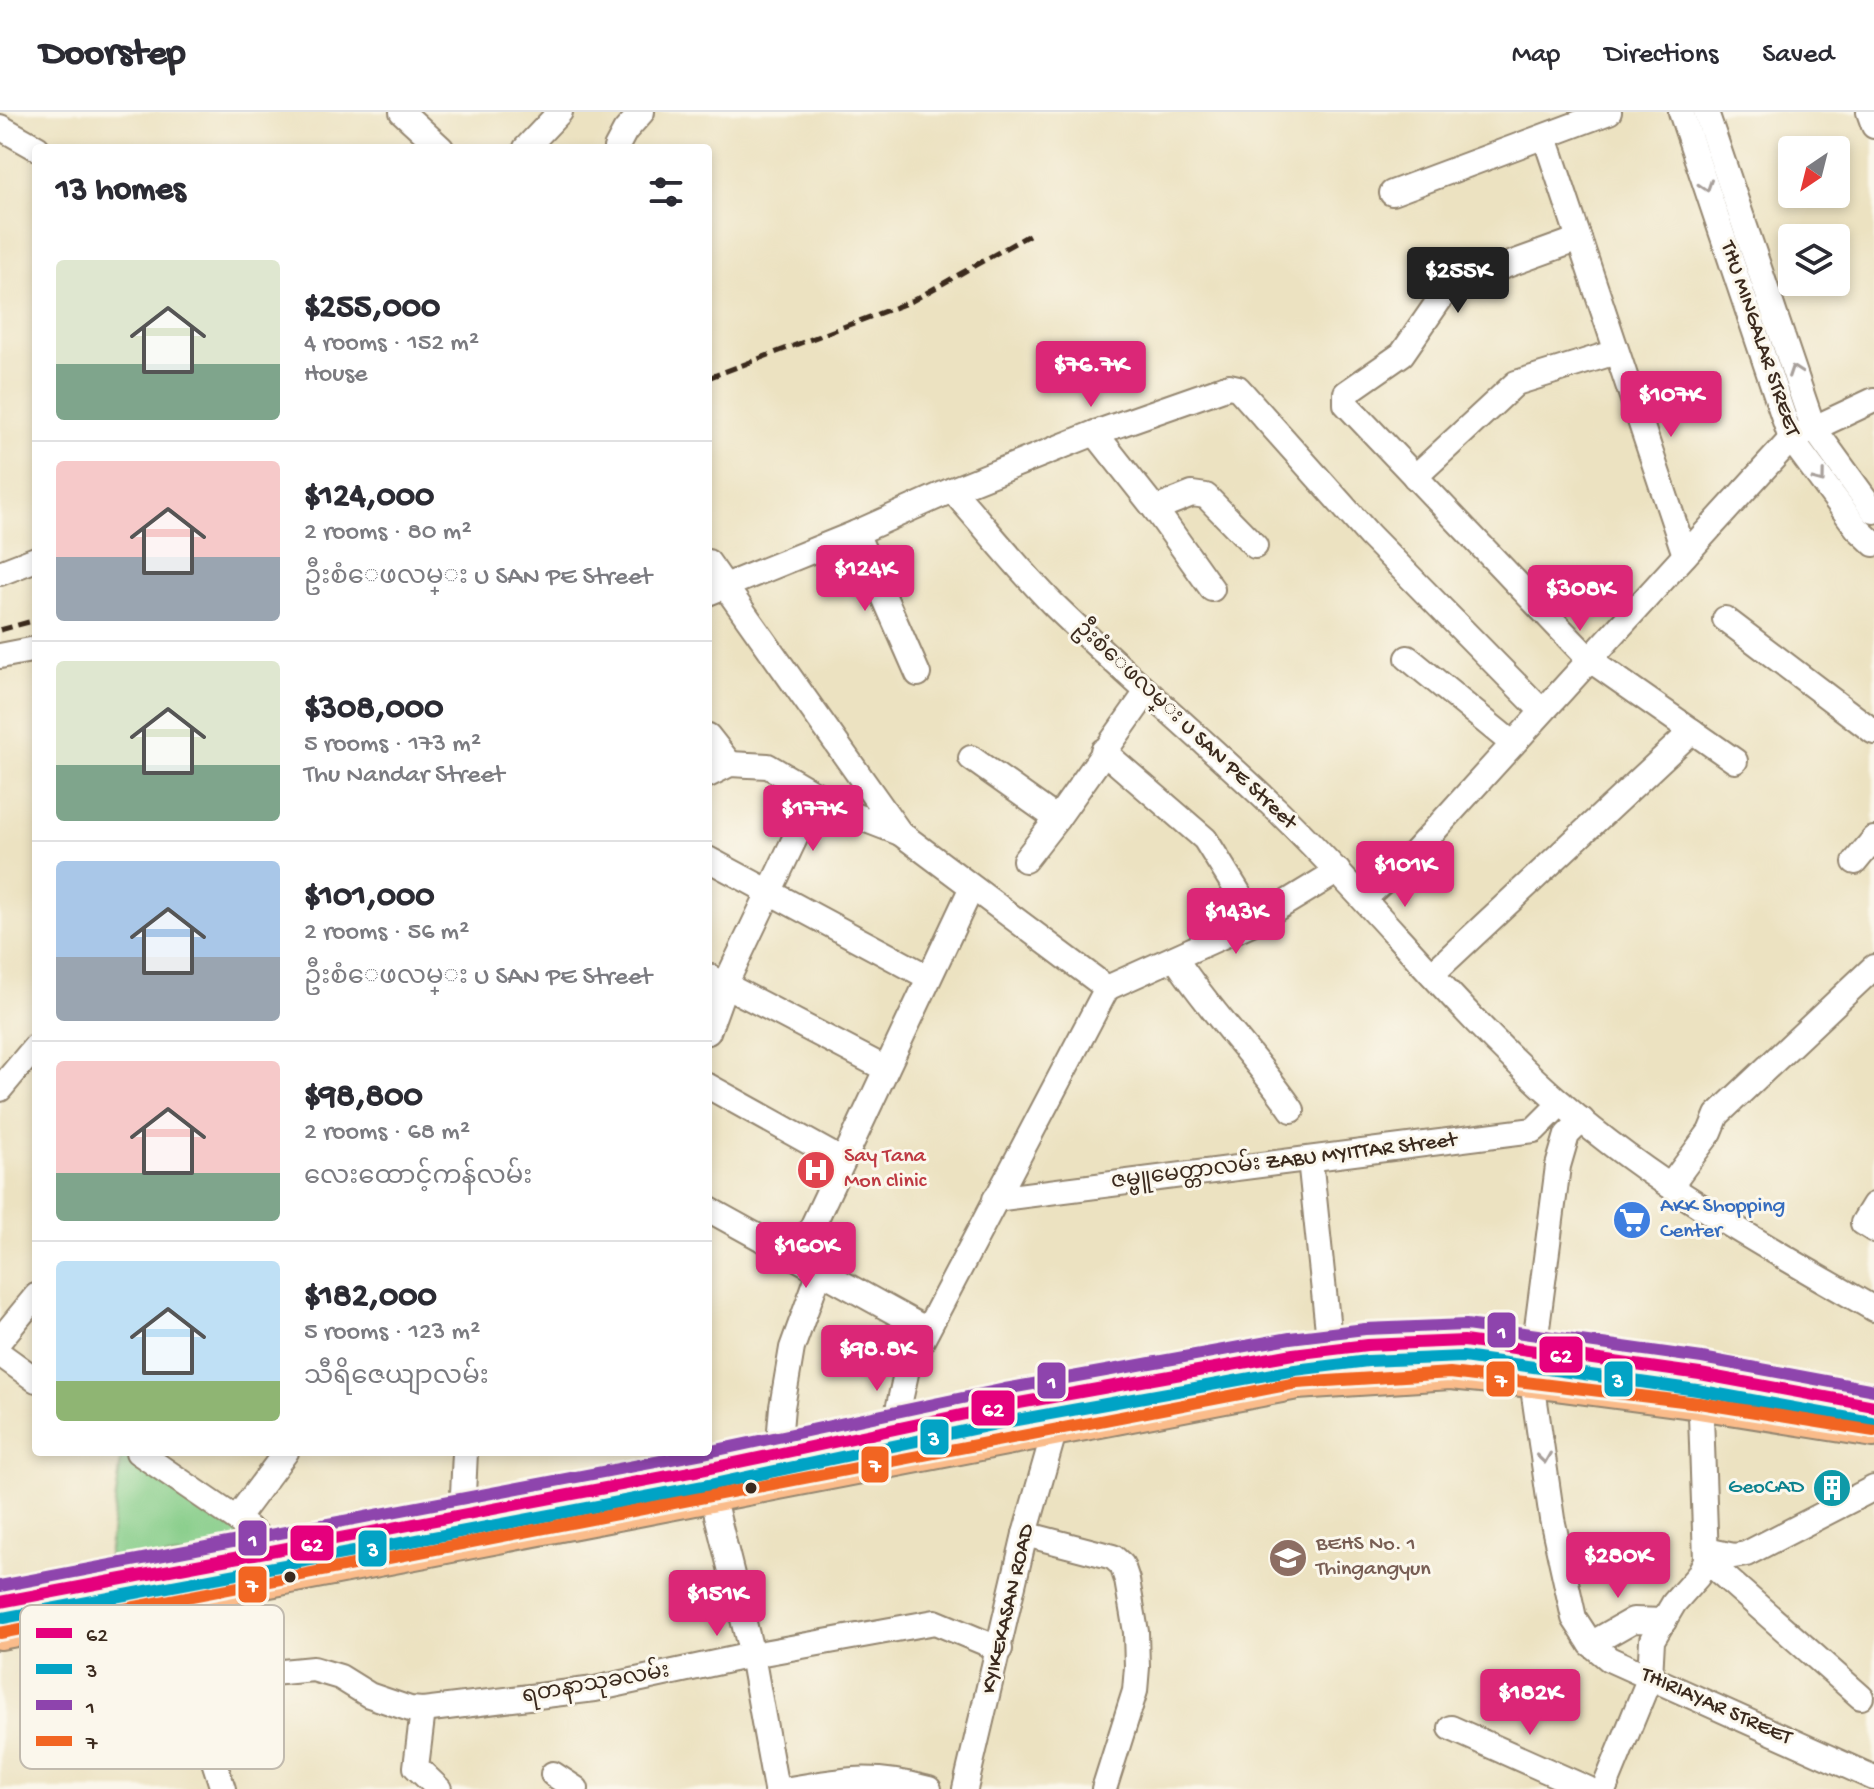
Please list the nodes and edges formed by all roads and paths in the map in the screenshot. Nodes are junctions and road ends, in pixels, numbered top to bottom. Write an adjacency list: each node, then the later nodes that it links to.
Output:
1 (560, 112): 12 (street)
2 (642, 112): 13 (street)
3 (1609, 112): 10 (street)
4 (1681, 112): 21 (street, THU MINGALAR STREET, one-way to 21)
5 (1706, 112): 19 (street, THU MINGALAR STREET, one-way to 5)
6 (1869, 112): 8 (street)
7 (415, 116): 11 (street)
8 (1874, 126)
9 (0, 127): 14 (street)
10 (1545, 137): 15 (street); 16 (street)
11 (438, 144)
12 (530, 144)
13 (618, 144)
14 (32, 145)
15 (1392, 193)
16 (1579, 239): 17 (street); 22 (street)
17 (1616, 352): 22 (street); 29 (street)
18 (1874, 400): 19 (street)
19 (1813, 427): 21 (street); 25 (street, THU MINGALAR STREET)
20 (1095, 433): 23 (street); 24 (street); 41 (street)
21 (1791, 439): 27 (street, THU MINGALAR STREET, one-way to 27); 29 (street)
22 (1415, 477): 38 (street)
23 (952, 490): 26 (street); 40 (street, ဦးစံေဖလမ္း U SAN PE Street)
24 (1155, 509): 28 (street); 32 (street)
25 (1874, 511)
26 (856, 533): 33 (street); 39 (street)
27 (1874, 544)
28 (1255, 546)
29 (1685, 555): 38 (street)
30 (32, 561): 31 (street)
31 (0, 573)
32 (1212, 589)
33 (717, 590): 53 (street)
34 (1725, 619): 43 (street)
35 (32, 650): 36 (street)
36 (0, 656)
37 (1408, 658): 45 (street)
38 (1589, 659): 41 (street); 42 (street)
39 (918, 674)
40 (1147, 692): 46 (street); 58 (street, ဦးစံေဖလမ္း U SAN PE Street)
41 (1542, 711): 45 (street)
42 (1692, 731): 48 (street); 65 (street)
43 (1874, 732)
44 (712, 741): 49 (street)
45 (1513, 744): 61 (street)
46 (1103, 751): 52 (street); 62 (street)
47 (971, 758): 52 (street)
48 (1735, 761)
49 (730, 764): 50 (street); 51 (street)
50 (712, 773)
51 (816, 794): 53 (street); 60 (street)
52 (1057, 819): 55 (street)
53 (900, 833): 59 (street)
54 (1874, 839): 57 (street)
55 (1025, 860)
56 (712, 861): 60 (street)
57 (1855, 862)
58 (1338, 871): 61 (street, ဦးစံေဖလမ္း U SAN PE Street); 62 (street)
59 (971, 889): 66 (street); 68 (street)
60 (768, 891): 66 (street); 67 (street)
61 (1364, 899): 65 (street, ဦးစံေဖလမ္း U SAN PE Street)
62 (1256, 921): 63 (street)
63 (1175, 958): 68 (street); 75 (street)
64 (1874, 967): 79 (street)
65 (1432, 974): 74 (street, ဦးစံေဖလမ္း U SAN PE Street)
66 (928, 977): 71 (street)
67 (716, 980): 69 (street); 71 (street)
68 (1107, 988): 80 (street)
69 (712, 1006)
70 (32, 1051): 73 (street)
71 (886, 1069): 78 (street)
72 (712, 1088): 78 (street)
73 (0, 1089)
74 (1561, 1103): 76 (street, ဦးစံေဖလမ္း U SAN PE Street); 77 (street, ဇမ္ဗူမေတ္တာလမ်း ZABU MYITTAR Street)
75 (1292, 1110)
76 (1582, 1120): 79 (street, ဦးစံေဖလမ္း U SAN PE Street); 92 (street, THIRIAYAR STREET)
77 (1310, 1159): 80 (street, ဇမ္ဗူမေတ္တာလမ်း ZABU MYITTAR Street); 90 (street)
78 (843, 1161): 84 (street)
79 (1670, 1186): 87 (street, ဦးစံေဖလမ္း U SAN PE Street)
80 (995, 1199): 88 (street)
81 (1874, 1205): 83 (street)
82 (712, 1211): 84 (street)
83 (1874, 1230)
84 (798, 1257): 85 (street)
85 (820, 1271): 88 (street); 100 (street)
86 (32, 1301): 89 (street)
87 (1874, 1309)
88 (927, 1330): 98 (street)
89 (0, 1340)
90 (1330, 1349): 92 (main road); 93 (main road)
91 (0, 1354): 94 (street)
92 (1533, 1366): 93 (main road); 95 (main road); 120 (street, THIRIAYAR STREET, one-way to 120)
93 (1295, 1369): 97 (main road)
94 (32, 1377)
95 (1700, 1389): 96 (main road); 99 (main road); 110 (street)
96 (1874, 1406)
97 (1051, 1414): 98 (main road); 104 (main road); 109 (street, KYIKEKASAN ROAD)
98 (894, 1428): 100 (main road); 104 (street)
99 (1874, 1431)
100 (778, 1453): 105 (main road)
101 (144, 1456): 107 (street)
102 (283, 1456): 107 (street)
103 (465, 1456): 108 (street)
104 (899, 1460): 105 (main road)
105 (709, 1483): 108 (main road); 122 (street)
106 (1874, 1488): 110 (street)
107 (236, 1519): 111 (street)
108 (465, 1529): 111 (main road)
109 (1025, 1534): 121 (street, KYIKEKASAN ROAD); 138 (street)
110 (1706, 1555): 117 (street); 125 (street)
111 (282, 1564): 112 (main road)
112 (193, 1581): 115 (main road); 116 (street)
113 (0, 1602): 114 (main road)
114 (44, 1605)
115 (63, 1605)
116 (195, 1605)
117 (1664, 1621): 120 (street); 124 (street)
118 (20, 1624): 119 (main road)
119 (0, 1633)
120 (1591, 1644): 124 (street, THIRIAYAR STREET)
121 (1000, 1649): 122 (street, ရတနာသုခလမ်း); 137 (street, KYIKEKASAN ROAD)
122 (752, 1655): 126 (street, ရတနာသုခလမ်း); 134 (street)
123 (284, 1672): 126 (street)
124 (1650, 1677): 130 (street, THIRIAYAR STREET); 140 (street)
125 (1861, 1697)
126 (423, 1710): 132 (street)
127 (1451, 1728): 139 (street)
128 (217, 1769): 131 (street)
129 (553, 1774): 133 (street)
130 (1874, 1778)
131 (223, 1789)
132 (439, 1789)
133 (576, 1789)
134 (776, 1789)
135 (790, 1789): 136 (street)
136 (929, 1789)
137 (965, 1789)
138 (1104, 1789)
139 (1588, 1789)
140 (1604, 1789)

